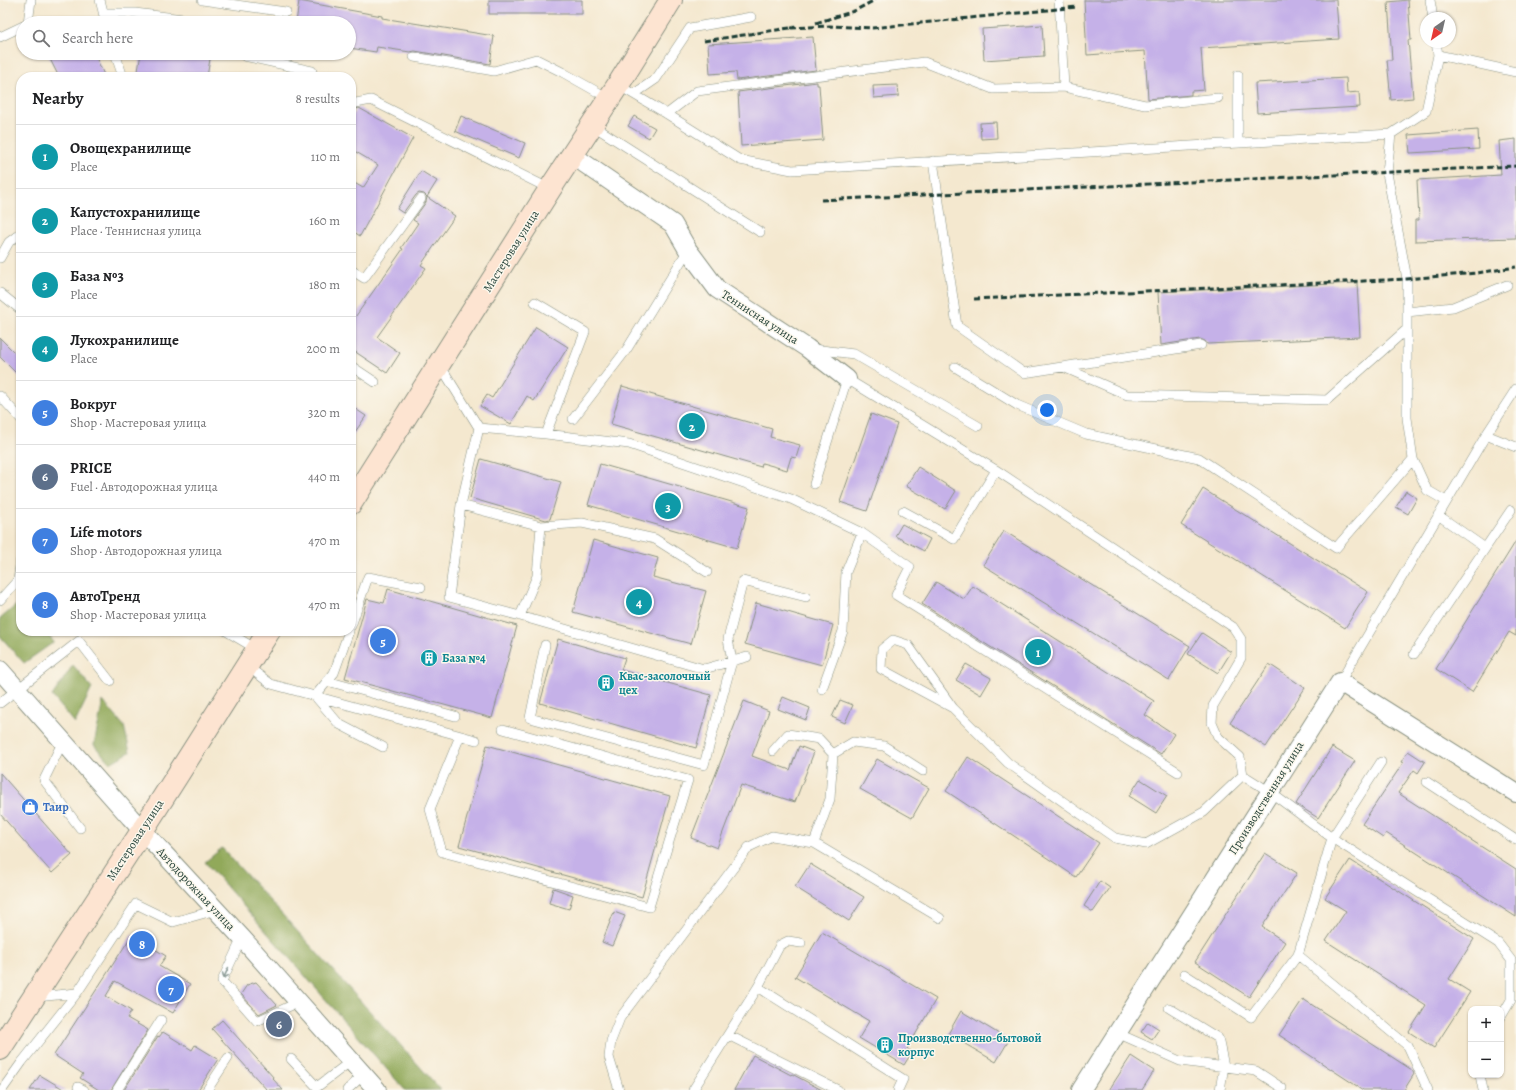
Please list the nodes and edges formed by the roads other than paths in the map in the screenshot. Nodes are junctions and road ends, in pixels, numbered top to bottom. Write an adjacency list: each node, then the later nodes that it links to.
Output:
1 (31, 0): 10 (lane)
2 (100, 0): 9 (lane)
3 (202, 0): 7 (lane)
4 (671, 0): 26 (main road, Мастеровая улица)
5 (1059, 0): 25 (lane)
6 (1430, 0): 8 (lane)
7 (286, 12)
8 (1432, 12)
9 (103, 13): 11 (lane); 12 (lane)
10 (29, 16)
11 (104, 16)
12 (159, 16)
13 (751, 17): 26 (lane)
14 (16, 29): 15 (lane)
15 (0, 37)
16 (1437, 48): 17 (lane)
17 (1438, 55): 23 (lane); 31 (lane)
18 (414, 57): 26 (lane)
19 (118, 60): 22 (lane)
20 (262, 60): 21 (lane)
21 (312, 71)
22 (122, 72)
23 (1516, 72)
24 (1238, 75): 32 (lane)
25 (1064, 87): 27 (lane); 29 (lane)
26 (621, 93): 29 (lane); 30 (main road, Мастеровая улица)
27 (1218, 98)
28 (356, 103): 35 (lane)
29 (667, 114): 34 (lane)
30 (592, 125): 33 (main road, Мастеровая улица); 37 (lane)
31 (1391, 134): 32 (lane); 46 (lane)
32 (1238, 143): 34 (lane)
33 (572, 155): 35 (main road, Мастеровая улица); 39 (street, Теннисная улица)
34 (933, 161): 52 (lane)
35 (550, 189): 50 (main road, Мастеровая улица)
36 (421, 198): 41 (lane)
37 (760, 232)
38 (16, 237): 40 (lane)
39 (688, 250): 49 (street, Теннисная улица); 59 (lane)
40 (0, 258)
41 (356, 273)
42 (1507, 285): 46 (lane)
43 (0, 293): 45 (lane)
44 (535, 302): 62 (lane)
45 (16, 306)
46 (1407, 312): 47 (lane)
47 (1407, 329): 52 (lane); 65 (lane)
48 (1201, 345): 52 (lane)
49 (807, 348): 54 (street, Теннисная улица); 60 (lane)
50 (439, 364): 61 (lane); 68 (main road, Мастеровая улица)
51 (955, 367): 65 (lane)
52 (1062, 367)
53 (356, 369): 55 (lane)
54 (847, 379): 66 (lane); 67 (lane)
55 (375, 382)
56 (1516, 389): 63 (lane)
57 (0, 396): 58 (lane)
58 (16, 414)
59 (573, 419)
60 (978, 426)
61 (479, 428): 62 (lane); 70 (lane)
62 (546, 434): 75 (lane)
63 (1486, 435): 64 (lane); 69 (lane)
64 (1516, 447)
65 (1413, 459): 69 (lane)
66 (996, 470): 72 (lane); 112 (lane)
67 (814, 484)
68 (356, 495)
69 (1446, 501): 73 (lane)
70 (461, 505): 74 (lane); 83 (lane)
71 (1511, 510): 76 (lane)
72 (904, 511)
73 (1438, 515): 76 (lane); 95 (lane)
74 (541, 526): 77 (lane); 83 (lane)
75 (862, 533): 96 (lane); 111 (lane)
76 (1485, 548): 88 (lane)
77 (707, 572)
78 (16, 582): 81 (lane)
79 (421, 587): 82 (lane)
80 (806, 597): 91 (lane)
81 (0, 600)
82 (356, 612)
83 (520, 616): 91 (lane)
84 (231, 636): 90 (lane)
85 (267, 636): 90 (main road, Мастеровая улица)
86 (347, 636): 94 (lane)
87 (545, 646): 91 (lane)
88 (1414, 654)
89 (747, 657): 91 (lane)
90 (252, 658): 98 (lane); 117 (main road, Мастеровая улица)
91 (732, 661)
92 (0, 670): 97 (street, Автодорожная улица)
93 (110, 680): 97 (lane)
94 (327, 681): 98 (lane); 101 (lane)
95 (1340, 682): 114 (street, Производственная улица); 115 (street)
96 (822, 689)
97 (18, 690): 99 (lane); 105 (street, Автодорожная улица)
98 (315, 696): 103 (lane); 106 (lane)
99 (0, 703)
100 (953, 708): 100 (lane); 112 (lane)
101 (455, 716)
102 (503, 729): 103 (lane)
103 (460, 736): 104 (lane)
104 (476, 740)
105 (63, 741): 116 (lane); 117 (street, Автодорожная улица)
106 (383, 746)
107 (773, 751): 108 (lane)
108 (833, 754): 110 (lane); 120 (lane)
109 (1381, 762): 118 (lane)
110 (923, 771)
111 (1178, 772)
112 (1243, 775): 114 (lane)
113 (1427, 782): 119 (lane)
114 (1270, 792): 118 (lane); 136 (street, Производственная улица)
115 (1516, 792)
116 (80, 828)
117 (142, 831): 121 (street, Автодорожная улица); 131 (main road, Мастеровая улица)
118 (1332, 838): 125 (lane); 126 (lane)
119 (1516, 840)
120 (814, 843): 122 (lane); 151 (lane)
121 (216, 910): 123 (street, Автодорожная улица); 130 (lane)
122 (940, 918)
123 (242, 938): 132 (street, Автодорожная улица); 132 (lane, one-way to 132)
124 (801, 943): 128 (lane)
125 (1298, 955): 127 (lane); 157 (lane)
126 (1513, 961): 129 (lane)
127 (1184, 974)
128 (758, 986): 137 (lane); 154 (lane)
129 (1513, 986): 134 (lane)
130 (77, 993): 131 (lane); 146 (lane)
131 (34, 997): 138 (main road, Мастеровая улица)
132 (299, 1002): 141 (street, Автодорожная улица)
133 (1169, 1008): 142 (lane)
134 (1504, 1012)
135 (161, 1020): 147 (lane)
136 (1118, 1033): 142 (lane); 155 (street, Производственная улица)
137 (728, 1035): 152 (lane); 153 (lane)
138 (0, 1049)
139 (228, 1058): 148 (lane)
140 (291, 1059): 141 (lane)
141 (351, 1061): 143 (street, Автодорожная улица)
142 (1224, 1066): 145 (lane); 156 (lane)
143 (363, 1075): 149 (lane); 150 (street, Автодорожная улица)
144 (1481, 1078): 158 (lane)
145 (1282, 1088)
146 (2, 1090)
147 (117, 1090)
148 (207, 1090)
149 (347, 1090)
150 (376, 1090)
151 (619, 1090)
152 (693, 1090)
153 (838, 1090)
154 (898, 1090)
155 (1081, 1090)
156 (1220, 1090)
157 (1428, 1090)
158 (1484, 1090)

